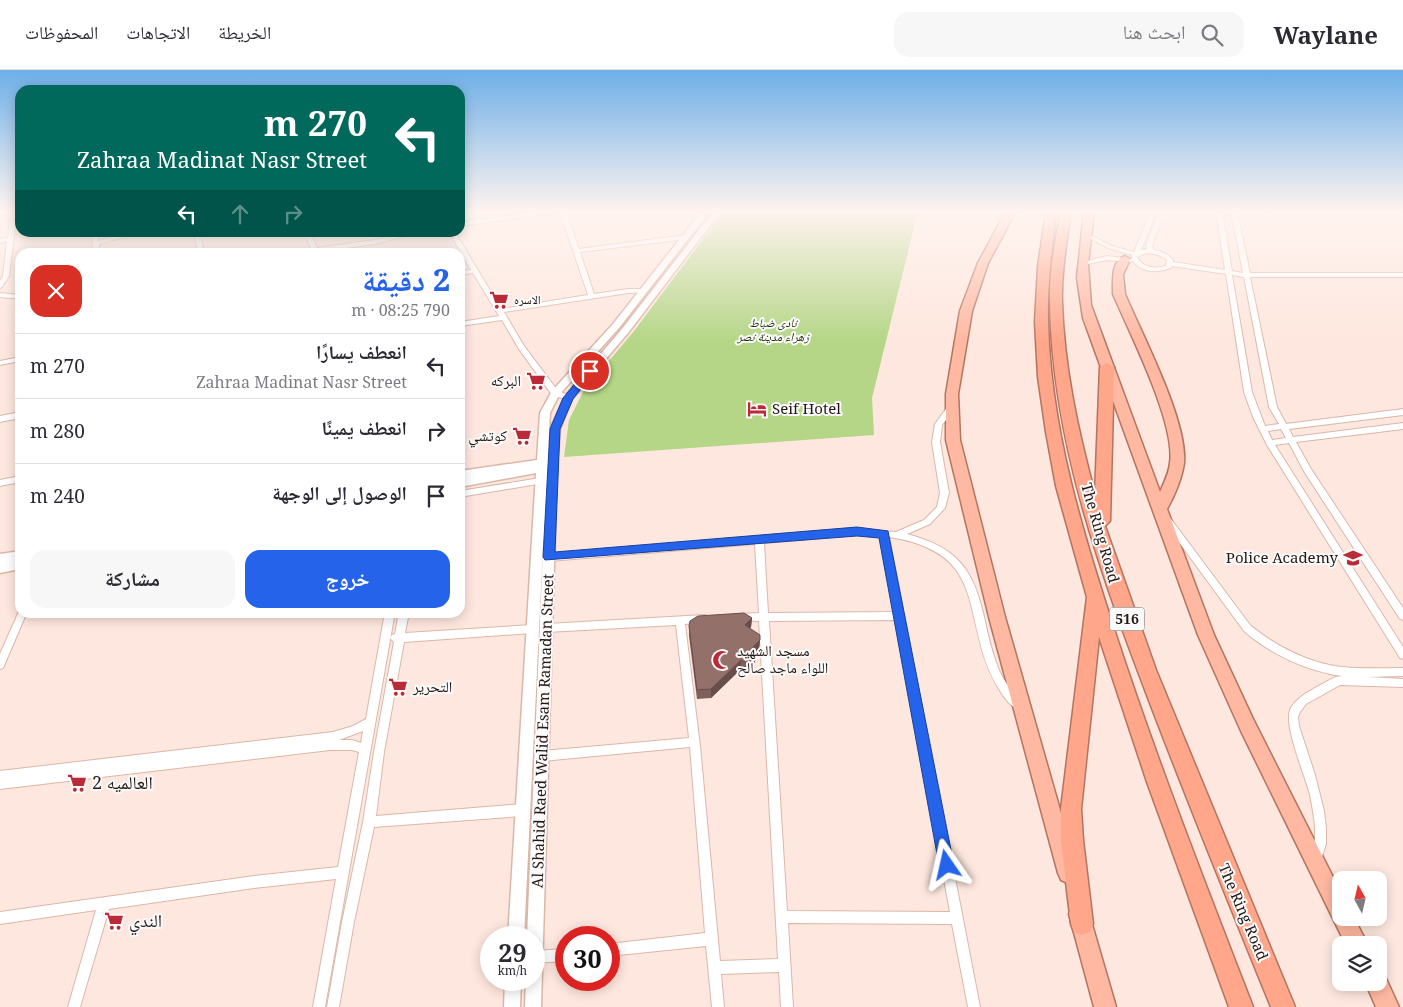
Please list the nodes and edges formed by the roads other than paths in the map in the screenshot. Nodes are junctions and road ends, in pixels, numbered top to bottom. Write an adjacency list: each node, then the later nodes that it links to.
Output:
1 (8, 255): 24 (street)
2 (465, 255): 19 (street)
3 (577, 255): 28 (street)
4 (678, 255): 25 (street, Al Shahid Raed Walid Esam Ramadan Street)
5 (678, 255): 35 (street, Al Shahid Raed Walid Esam Ramadan Street)
6 (987, 255): 36 (highway)
7 (1046, 255): 61 (highway, The Ring Road / 516)
8 (1059, 255): 55 (highway, The Ring Road / 516)
9 (1084, 255): 16 (highway, 516)
10 (1127, 255): 15 (street)
11 (1140, 255): 15 (street)
12 (1161, 255): 17 (street)
13 (1226, 255): 20 (street)
14 (1242, 255): 22 (street)
15 (1133, 257): 16 (street); 17 (street); 51 (highway)
16 (1083, 263): 33 (highway, 516)
17 (1171, 264): 20 (street)
18 (1403, 270): 22 (street)
19 (475, 271): 21 (street); 29 (street)
20 (1229, 271): 22 (street); 42 (street)
21 (465, 272)
22 (1245, 272): 23 (street); 41 (street)
23 (1403, 275)
24 (0, 286)
25 (644, 291): 28 (street); 34 (street, Al Shahid Raed Walid Esam Ramadan Street)
26 (0, 296): 27 (street)
27 (15, 297)
28 (592, 297): 29 (street)
29 (501, 314): 30 (street); 34 (street)
30 (465, 323)
31 (15, 360): 32 (street)
32 (0, 363)
33 (1107, 367): 51 (highway, 516); 55 (highway, 516)
34 (555, 393): 35 (street); 45 (street, Al Shahid Raed Walid Esam Ramadan Street)
35 (568, 398): 45 (street, Al Shahid Raed Walid Esam Ramadan Street)
36 (951, 408): 53 (street); 79 (highway)
37 (1403, 412): 41 (street)
38 (15, 417): 39 (street)
39 (0, 419)
40 (1403, 426): 43 (street)
41 (1282, 427): 42 (street); 43 (street)
42 (1263, 429): 44 (street)
43 (1290, 441): 44 (street); 64 (street)
44 (1270, 443): 75 (street)
45 (544, 470): 46 (street); 49 (street); 50 (street); 57 (street, Al Shahid Raed Walid Esam Ramadan Street); 72 (street, Al Shahid Raed Walid Esam Ramadan Street)
46 (465, 475)
47 (15, 480): 48 (street)
48 (0, 482)
49 (465, 482)
50 (465, 493)
51 (1160, 511): 77 (street); 88 (highway, 516)
52 (884, 534): 53 (street); 54 (street); 63 (street)
53 (897, 534): 79 (street)
54 (759, 539): 57 (street); 62 (street)
55 (1102, 544): 115 (highway, The Ring Road / 516)
56 (15, 557): 58 (street)
57 (549, 557): 71 (street, Al Shahid Raed Walid Esam Ramadan Street)
58 (0, 559)
59 (15, 565): 60 (street)
60 (0, 568)
61 (1095, 595): 95 (highway); 114 (highway, The Ring Road / 516)
62 (765, 616): 63 (street); 68 (street); 92 (street)
63 (899, 616): 94 (street)
64 (1403, 616)
65 (20, 618): 76 (street)
66 (389, 618): 73 (street)
67 (403, 618): 74 (street)
68 (733, 618)
69 (716, 619): 70 (street)
70 (680, 621): 71 (street); 81 (street)
71 (547, 628): 83 (street, Al Shahid Raed Walid Esam Ramadan Street)
72 (532, 629): 74 (street); 86 (street, Al Shahid Raed Walid Esam Ramadan Street)
73 (386, 638): 74 (street); 80 (street)
74 (400, 638): 87 (street)
75 (1403, 656)
76 (0, 665)
77 (1403, 672)
78 (1403, 684): 88 (street)
79 (1023, 710): 95 (highway)
80 (370, 722): 82 (street); 84 (street)
81 (694, 742): 83 (street); 98 (street)
82 (365, 749): 85 (street); 89 (street)
83 (542, 756): 97 (street, Al Shahid Raed Walid Esam Ramadan Street)
84 (0, 776)
85 (0, 784)
86 (522, 810): 87 (street); 96 (street, Al Shahid Raed Walid Esam Ramadan Street)
87 (369, 822): 107 (street)
88 (1315, 862): 90 (highway, 516)
89 (343, 872): 91 (street); 106 (street)
90 (1332, 896)
91 (104, 904): 93 (street); 105 (street)
92 (782, 917): 94 (street); 100 (street)
93 (0, 918)
94 (957, 918): 112 (street)
95 (1082, 924): 113 (highway)
96 (517, 926)
97 (536, 926)
98 (711, 939): 99 (street); 101 (street)
99 (620, 949)
100 (785, 965): 101 (street); 111 (street)
101 (714, 968): 110 (street)
102 (513, 991): 108 (street)
103 (534, 991): 109 (street, Al Shahid Raed Walid Esam Ramadan Street)
104 (1380, 991): 116 (highway)
105 (74, 1007)
106 (319, 1007)
107 (333, 1007)
108 (512, 1007)
109 (533, 1007)
110 (718, 1007)
111 (787, 1007)
112 (974, 1007)
113 (1105, 1007)
114 (1241, 1007)
115 (1283, 1007)
116 (1388, 1007)

